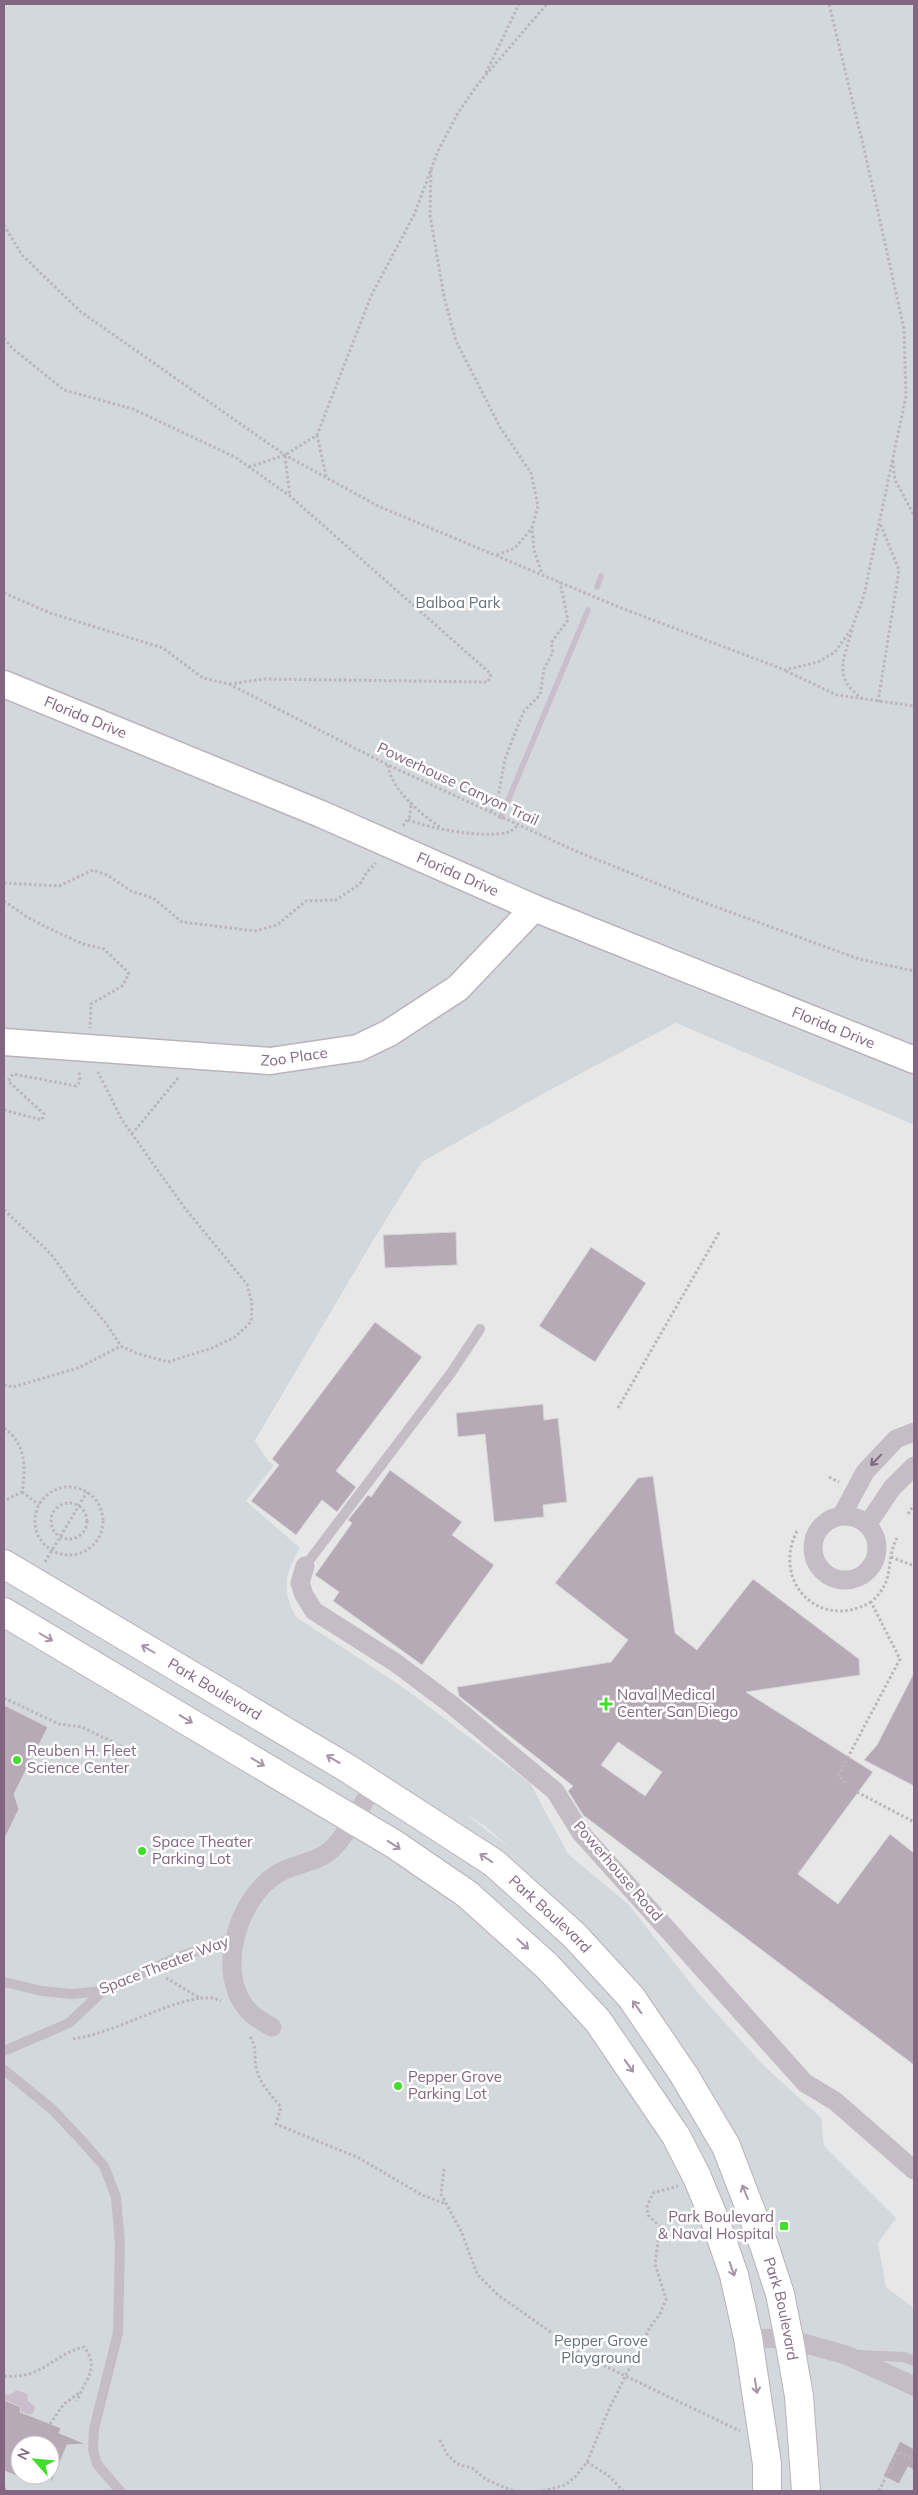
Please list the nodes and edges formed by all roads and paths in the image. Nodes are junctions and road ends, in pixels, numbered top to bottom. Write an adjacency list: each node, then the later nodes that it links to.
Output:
1 (519, 4): 4 (path)
2 (547, 4): 4 (path)
3 (829, 4): 10 (path)
4 (484, 77): 5 (path)
5 (431, 168): 8 (path); 16 (path)
6 (4, 225): 9 (path)
7 (4, 338): 11 (path)
8 (317, 435): 9 (path); 12 (path)
9 (285, 455): 11 (path); 12 (path); 13 (path)
10 (893, 457): 14 (path); 15 (path)
11 (249, 467): 13 (path)
12 (326, 477): 17 (path)
13 (290, 496): 24 (path)
14 (914, 515)
15 (879, 521): 21 (path); 26 (path)
16 (532, 528): 17 (path); 18 (path)
17 (496, 556): 18 (path)
18 (542, 574): 19 (path)
19 (560, 582): 22 (path); 29 (path)
20 (4, 594): 24 (path, Powerhouse Canyon Trail)
21 (852, 628): 22 (path); 25 (path)
22 (785, 670): 25 (path)
23 (4, 684): 33 (main road, Florida Drive)
24 (229, 684): 28 (path, Powerhouse Canyon Trail)
25 (866, 701): 26 (path)
26 (878, 702): 27 (path)
27 (914, 706)
28 (388, 765): 29 (path, Powerhouse Canyon Trail); 32 (path)
29 (491, 812): 31 (path, Powerhouse Canyon Trail)
30 (408, 820): 32 (path)
31 (519, 825): 32 (path); 37 (path, Powerhouse Canyon Trail)
32 (443, 829)
33 (389, 844): 34 (path); 36 (main road, Florida Drive)
34 (4, 883)
35 (4, 901): 39 (path)
36 (534, 908): 39 (main road, Zoo Place); 40 (main road, Florida Drive)
37 (914, 971)
38 (4, 1042): 39 (main road, Zoo Place)
39 (86, 1048): 42 (path); 43 (path)
40 (914, 1060)
41 (184, 1070): 43 (path)
42 (4, 1110)
43 (132, 1134): 47 (path)
44 (4, 1210): 47 (path)
45 (720, 1231): 49 (path)
46 (480, 1329): 71 (lane)
47 (121, 1346): 48 (path)
48 (4, 1385)
49 (618, 1408)
50 (4, 1428): 55 (path)
51 (914, 1432): 62 (street, one-way to 62)
52 (914, 1466): 63 (street)
53 (829, 1477): 54 (path)
54 (842, 1483)
55 (22, 1492): 57 (path); 58 (path)
56 (87, 1492): 58 (path); 60 (path); 67 (path)
57 (4, 1502)
58 (39, 1505): 67 (path)
59 (914, 1505): 61 (path)
60 (78, 1506): 65 (path); 65 (path); 65 (path)
61 (908, 1514)
62 (842, 1515): 63 (street); 63 (street)
63 (867, 1525)
64 (797, 1531): 73 (path)
65 (60, 1537): 67 (path)
66 (897, 1538): 68 (path)
67 (52, 1551): 70 (path)
68 (891, 1557): 72 (path); 73 (path)
69 (4, 1564): 78 (main road, Park Boulevard, one-way to 69)
70 (43, 1566)
71 (305, 1566): 94 (street, Powerhouse Road)
72 (914, 1566)
73 (871, 1602): 77 (path)
74 (4, 1612): 80 (main road, one-way to 80)
75 (4, 1698): 76 (path)
76 (108, 1773)
77 (845, 1783)
78 (374, 1785): 80 (street, Space Theater Way); 98 (main road, Park Boulevard, one-way to 78)
79 (857, 1792): 81 (path)
80 (353, 1819): 82 (street, Space Theater Way); 97 (main road, one-way to 97)
81 (914, 1822)
82 (235, 1938): 83 (lane, Space Theater Way); 88 (street, Space Theater Way)
83 (150, 1969): 85 (lane, Space Theater Way); 86 (path)
84 (4, 1982): 85 (lane, Space Theater Way)
85 (103, 1991): 90 (lane)
86 (200, 1998): 87 (path); 90 (path)
87 (223, 2002)
88 (272, 2027)
89 (245, 2032): 96 (path)
90 (39, 2036): 91 (lane)
91 (4, 2051)
92 (4, 2070): 113 (lane)
93 (444, 2170): 96 (path)
94 (914, 2170)
95 (682, 2185): 101 (path)
96 (447, 2204): 101 (path)
97 (748, 2338): 98 (street); 117 (main road, one-way to 117)
98 (789, 2339): 99 (street); 118 (main road, Park Boulevard)
99 (846, 2355): 100 (lane); 103 (street)
100 (914, 2361)
101 (627, 2375): 107 (path); 110 (path)
102 (4, 2376): 104 (path)
103 (914, 2386)
104 (80, 2393): 105 (path); 106 (path)
105 (78, 2401)
106 (50, 2424)
107 (748, 2433)
108 (440, 2440): 114 (path)
109 (914, 2460): 119 (path)
110 (587, 2462): 115 (path); 116 (path)
111 (4, 2488): 112 (path)
112 (8, 2491)
113 (120, 2491)
114 (513, 2491)
115 (544, 2491)
116 (623, 2491)
117 (767, 2491)
118 (806, 2491)
119 (879, 2491)

